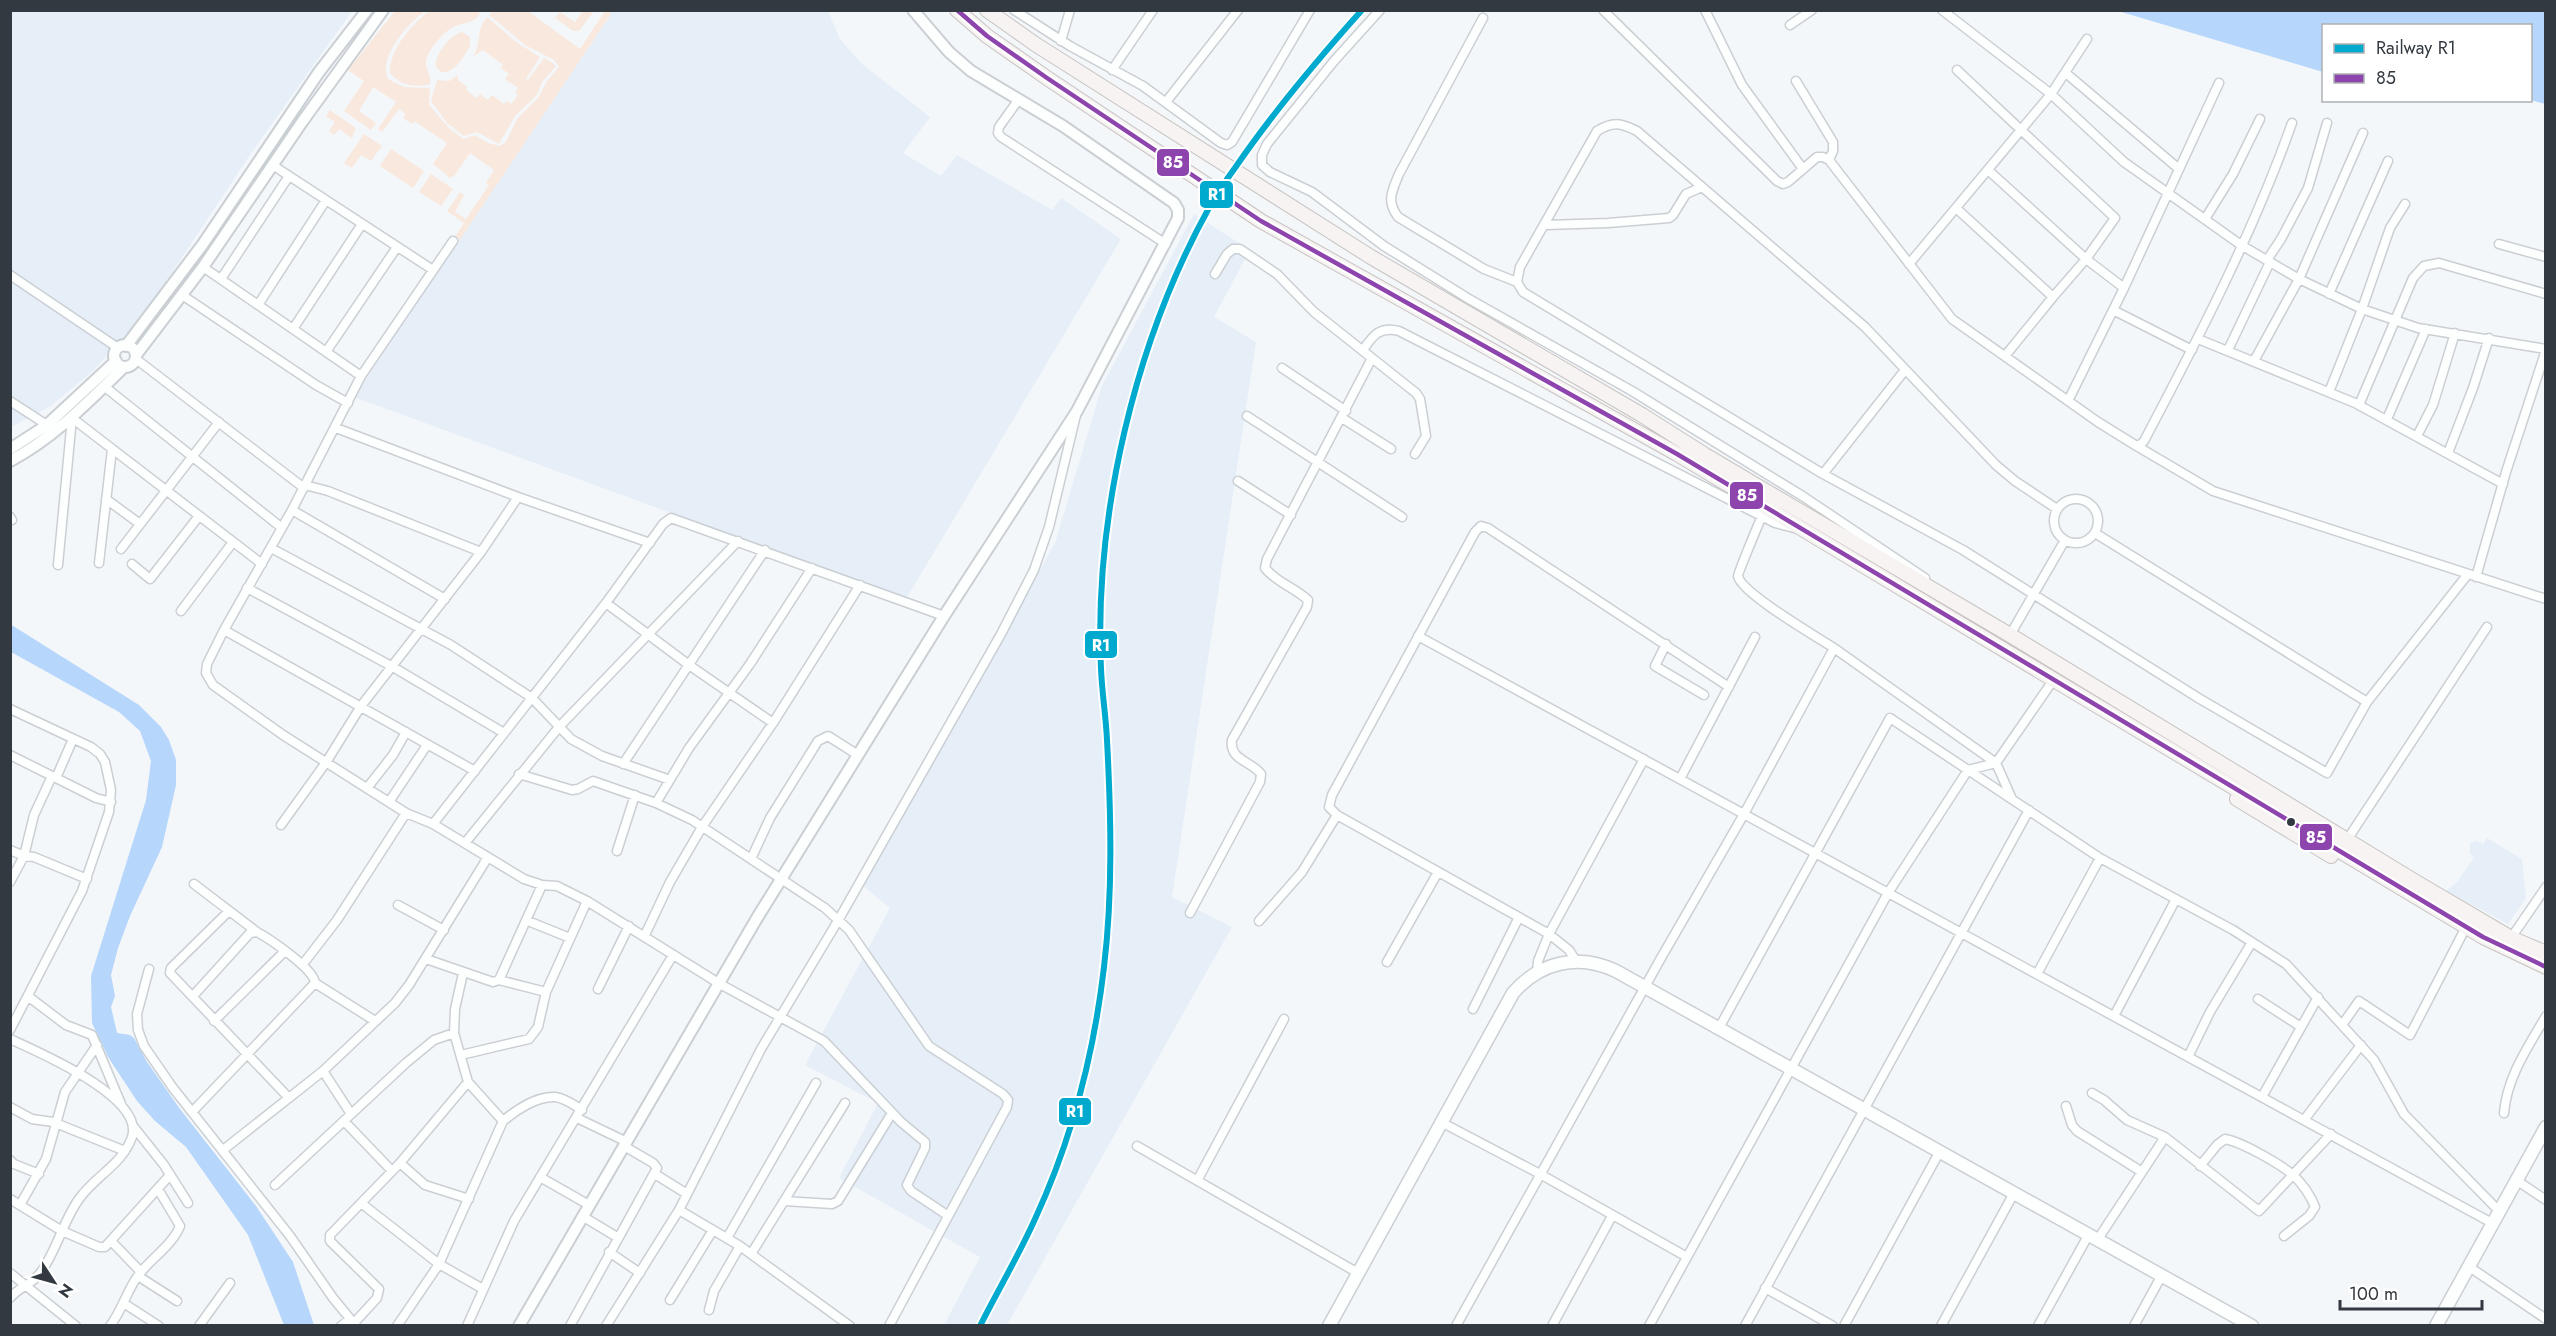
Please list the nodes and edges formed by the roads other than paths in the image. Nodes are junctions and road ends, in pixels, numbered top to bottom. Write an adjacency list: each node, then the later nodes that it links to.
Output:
1 (367, 10): 78 (street)
2 (383, 10): 35 (street)
3 (913, 10): 26 (street)
4 (957, 10): 131 (main road)
5 (987, 10): 154 (main road)
6 (1014, 10): 19 (street)
7 (1070, 10): 19 (street)
8 (1153, 10): 20 (street)
9 (1238, 10): 27 (street)
10 (1310, 10): 27 (street)
11 (1380, 10): 154 (street)
12 (1603, 10): 36 (street)
13 (1705, 10): 36 (street)
14 (1812, 10): 17 (street)
15 (1942, 10): 25 (street)
16 (1483, 18): 63 (street)
17 (1790, 26)
18 (2087, 39): 22 (street)
19 (1061, 41): 20 (street)
20 (1112, 70): 27 (street)
21 (1957, 70): 31 (street)
22 (2067, 74): 25 (street); 37 (street)
23 (1796, 81): 33 (street)
24 (2219, 83): 37 (street)
25 (2051, 94): 31 (street); 41 (street)
26 (1019, 99): 49 (street); 49 (street)
27 (1166, 102)
28 (2260, 119): 45 (street)
29 (2292, 123): 51 (street)
30 (2327, 123): 55 (street)
31 (2022, 131): 38 (street); 54 (street)
32 (2363, 133): 62 (street)
33 (1829, 160): 36 (street); 56 (street)
34 (2388, 161): 65 (street)
35 (274, 166): 39 (street); 57 (street)
36 (1803, 169)
37 (2179, 169): 41 (street)
38 (1988, 170): 44 (street); 54 (street)
39 (289, 176): 42 (street); 61 (street)
40 (1702, 187): 47 (street); 47 (street); 90 (street)
41 (2168, 194): 45 (street); 64 (street)
42 (326, 200): 46 (street); 69 (street)
43 (2405, 204): 70 (street)
44 (1956, 208): 56 (street); 68 (street)
45 (2205, 219): 51 (street)
46 (362, 224): 52 (street); 73 (street)
47 (1546, 225): 63 (street)
48 (453, 242): 58 (street)
49 (1166, 244): 98 (street)
50 (2499, 244): 53 (street)
51 (2241, 245): 55 (street); 77 (street)
52 (397, 247): 58 (street); 83 (street)
53 (2546, 257)
54 (2086, 259): 64 (street); 68 (street)
55 (2269, 261): 62 (street); 81 (street)
56 (1909, 264): 84 (street)
57 (203, 267): 61 (street); 67 (street)
58 (433, 270): 91 (street)
59 (1215, 274): 79 (street)
60 (10, 275): 78 (street)
61 (220, 279): 69 (street)
62 (2299, 279): 65 (street); 87 (street)
63 (1517, 282): 116 (street)
64 (2124, 288): 71 (street)
65 (2329, 294): 70 (street)
66 (2546, 294): 72 (street)
67 (182, 295): 85 (street); 96 (street)
68 (2052, 297): 84 (street)
69 (258, 305): 73 (street)
70 (2362, 309): 72 (street); 93 (street)
71 (2113, 310): 80 (street); 95 (street)
72 (2394, 321): 74 (street); 97 (street)
73 (293, 329): 83 (street)
74 (2426, 329): 75 (street); 102 (street)
75 (2455, 333): 76 (street); 106 (street)
76 (2489, 338): 82 (street); 111 (street)
77 (2198, 339): 80 (street); 81 (street)
78 (122, 347): 85 (street); 88 (street)
79 (1363, 350): 86 (street); 127 (street)
80 (2192, 350): 107 (street)
81 (2228, 350): 87 (street)
82 (2546, 350): 118 (street)
83 (326, 352): 91 (street)
84 (2005, 356): 95 (street)
85 (136, 357): 88 (street); 103 (street)
86 (1372, 358): 99 (street); 112 (street)
87 (2254, 361): 93 (street)
88 (120, 364): 92 (street); 104 (street)
89 (1282, 368): 99 (street)
90 (1905, 370): 116 (street); 123 (street)
91 (361, 376): 96 (street)
92 (105, 387): 101 (street); 113 (street)
93 (2329, 392): 97 (street)
94 (10, 401): 104 (street)
95 (2068, 401): 107 (street)
96 (348, 403): 105 (street)
97 (2359, 405): 102 (street)
98 (1077, 411): 155 (street); 229 (street)
99 (1344, 414): 110 (street); 115 (street)
100 (1247, 416): 115 (street)
101 (72, 418): 108 (street); 114 (street); 144 (street)
102 (2387, 419): 106 (street)
103 (219, 422): 113 (street); 119 (street)
104 (46, 425): 109 (street)
105 (336, 428): 119 (street); 121 (street)
106 (2417, 436): 111 (street)
107 (2135, 445): 146 (street)
108 (112, 448): 120 (street); 122 (street)
109 (10, 449)
110 (1391, 449)
111 (2448, 453): 118 (street)
112 (1416, 454)
113 (192, 457): 120 (street); 130 (street)
114 (10, 461)
115 (1319, 463): 125 (street); 128 (street)
116 (1823, 474): 149 (street)
117 (1238, 481): 125 (street)
118 (2503, 484): 146 (street)
119 (304, 486): 124 (street); 140 (street)
120 (166, 490): 126 (street); 129 (street)
121 (518, 497): 136 (street); 140 (street)
122 (106, 499): 129 (street); 141 (street)
123 (2057, 509): 132 (street); 133 (street)
124 (292, 510): 130 (street); 150 (street)
125 (1291, 515): 227 (street)
126 (200, 516): 135 (street); 142 (street)
127 (1762, 516): 131 (street); 164 (street)
128 (1402, 517)
129 (140, 524): 138 (street)
130 (282, 528): 137 (street)
131 (1800, 529): 167 (main road)
132 (2095, 533): 133 (street); 172 (street)
133 (2065, 540): 149 (street)
134 (738, 541): 136 (street); 139 (street); 159 (street)
135 (233, 542): 143 (street); 153 (street)
136 (650, 543): 152 (street)
137 (271, 548): 143 (street); 157 (street)
138 (121, 549)
139 (765, 550): 145 (street); 165 (street)
140 (481, 552): 150 (street)
141 (99, 563)
142 (132, 564)
143 (262, 564): 148 (street)
144 (58, 565)
145 (812, 568): 147 (street); 169 (street)
146 (2472, 575): 151 (street); 172 (street)
147 (860, 585): 155 (street); 175 (street)
148 (247, 588): 158 (street); 166 (street)
149 (2034, 594): 160 (street); 172 (street)
150 (445, 599): 157 (street)
151 (2546, 599)
152 (606, 603): 159 (street); 171 (street)
153 (181, 610)
154 (1974, 614): 160 (main road)
155 (944, 616): 182 (street)
156 (2487, 627): 206 (street)
157 (422, 629): 166 (street); 171 (street)
158 (224, 630): 173 (street); 184 (street)
159 (649, 635): 165 (street); 176 (street)
160 (2010, 635): 206 (main road)
161 (1418, 636): 163 (street); 183 (street); 202 (street)
162 (1755, 637): 168 (street)
163 (1665, 644): 168 (street); 170 (street)
164 (1834, 648): 185 (street); 201 (street)
165 (688, 665): 169 (street); 186 (street)
166 (393, 667): 173 (street); 178 (street)
167 (2054, 679): 185 (street); 233 (main road)
168 (1729, 687): 191 (street)
169 (728, 692): 175 (street); 192 (street)
170 (1704, 695)
171 (531, 698): 176 (street); 178 (street)
172 (2367, 702)
173 (361, 706): 177 (street); 184 (street)
174 (10, 709): 179 (street)
175 (773, 723): 205 (street)
176 (559, 727): 186 (street); 189 (street)
177 (406, 732): 180 (street); 193 (street)
178 (504, 733): 188 (street)
179 (74, 739): 190 (street); 196 (street)
180 (428, 745): 188 (street); 197 (street)
181 (10, 754): 190 (street)
182 (858, 755): 214 (street); 217 (street)
183 (1644, 759): 191 (street); 237 (street)
184 (327, 761): 193 (street); 204 (street)
185 (1996, 763): 187 (street); 195 (street)
186 (623, 764): 192 (street)
187 (1968, 770): 195 (street); 210 (street); 222 (street)
188 (475, 771): 203 (street)
189 (519, 774): 194 (street); 207 (street)
190 (54, 777): 196 (street); 211 (street)
191 (1680, 779): 201 (street)
192 (670, 780): 198 (street)
193 (367, 788): 197 (street)
194 (635, 795): 198 (street); 209 (street)
195 (2013, 799): 199 (street)
196 (111, 802): 216 (street)
197 (389, 802): 200 (street)
198 (656, 803): 205 (street)
199 (2029, 810): 213 (street); 236 (street)
200 (406, 813): 203 (street); 248 (street)
201 (1744, 814): 210 (street); 257 (street)
202 (1337, 815): 215 (street); 231 (street)
203 (433, 824): 207 (street)
204 (281, 825)
205 (702, 826): 214 (street); 238 (street)
206 (2347, 840): 240 (main road)
207 (465, 843): 212 (street)
208 (10, 850): 211 (street)
209 (617, 850)
210 (1815, 853): 222 (street); 273 (street)
211 (24, 856): 216 (street); 218 (street)
212 (488, 857): 220 (street); 234 (street)
213 (2100, 858): 223 (street); 253 (street)
214 (751, 859): 217 (street)
215 (1438, 872): 228 (street); 247 (street)
216 (87, 879): 261 (street)
217 (781, 879): 229 (street); 256 (street)
218 (10, 882)
219 (194, 884): 226 (street)
220 (542, 885): 224 (street); 230 (street)
221 (2546, 887): 240 (street)
222 (1888, 893): 236 (street); 282 (street)
223 (2176, 899): 241 (street); 265 (street)
224 (587, 901): 232 (street); 239 (street)
225 (398, 905): 234 (street)
226 (229, 911): 235 (street); 260 (street)
227 (1190, 913)
228 (1519, 917): 237 (street); 264 (street)
229 (839, 919): 267 (street); 340 (street)
230 (528, 921): 239 (street); 254 (street)
231 (1259, 921)
232 (629, 926): 238 (street); 258 (street)
233 (2466, 927): 249 (main road); 271 (street)
234 (444, 930): 245 (street)
235 (256, 932): 242 (street); 260 (street)
236 (1962, 933): 253 (street); 293 (street)
237 (1550, 934): 246 (street); 251 (street)
238 (645, 935): 244 (street)
239 (570, 938): 259 (street)
240 (2511, 938): 243 (main road)
241 (2252, 942): 262 (street); 281 (street)
242 (284, 952): 248 (street); 269 (street)
243 (2546, 953)
244 (673, 955): 256 (street); 298 (street)
245 (426, 959): 252 (street); 270 (street)
246 (1576, 961): 251 (main road); 257 (main road)
247 (1387, 962)
248 (303, 964): 255 (street)
249 (2546, 967)
250 (149, 969): 295 (street)
251 (1537, 972): 302 (main road)
252 (463, 973): 254 (street); 275 (street)
253 (2037, 974): 265 (street)
254 (499, 980): 259 (street)
255 (315, 983): 270 (street); 280 (street)
256 (720, 984): 267 (street); 308 (street)
257 (1645, 988): 273 (main road); 320 (street)
258 (598, 989)
259 (546, 992): 279 (street)
260 (192, 996): 269 (street)
261 (29, 997): 274 (street); 277 (street)
262 (2318, 997): 271 (street); 272 (street)
263 (2258, 999): 272 (street)
264 (1473, 1009)
265 (2114, 1016): 281 (street)
266 (2546, 1016): 297 (street)
267 (778, 1018): 296 (street); 329 (street)
268 (1284, 1019): 324 (street)
269 (214, 1021): 280 (street)
270 (375, 1021): 284 (street)
271 (2343, 1025): 278 (street)
272 (2301, 1027): 288 (street)
273 (1719, 1028): 282 (main road)
274 (10, 1030)
275 (454, 1033): 279 (street); 299 (street)
276 (10, 1039): 283 (street)
277 (97, 1045): 283 (street); 294 (street)
278 (2361, 1045): 300 (street); 339 (street)
279 (461, 1055): 285 (street)
280 (247, 1056): 289 (street); 295 (street)
281 (2188, 1056): 288 (street)
282 (1792, 1068): 293 (main road); 354 (street)
283 (78, 1071): 294 (street); 303 (street)
284 (323, 1071): 289 (street); 299 (street)
285 (468, 1082): 301 (street); 314 (street)
286 (816, 1083): 349 (street)
287 (2092, 1093): 307 (street)
288 (2262, 1097): 300 (street)
289 (290, 1098): 310 (street)
290 (845, 1103): 333 (street)
291 (2066, 1106): 317 (street)
292 (10, 1107): 303 (street)
293 (1865, 1109): 312 (main road); 364 (street)
294 (123, 1110): 304 (street)
295 (192, 1112): 310 (street)
296 (892, 1113): 333 (street); 340 (street)
297 (2504, 1113)
298 (580, 1114): 301 (street); 308 (street); 323 (street)
299 (348, 1118): 316 (street); 326 (street)
300 (2304, 1120): 306 (street)
301 (503, 1121): 331 (street)
302 (1441, 1122): 320 (street); 359 (main road)
303 (56, 1123): 311 (street); 318 (street)
304 (133, 1126): 311 (street); 321 (street)
305 (2546, 1127): 325 (main road)
306 (2331, 1134): 322 (street); 343 (street)
307 (2165, 1137): 315 (street); 317 (street)
308 (626, 1144): 319 (street); 337 (street)
309 (1137, 1146): 324 (street)
310 (223, 1150): 373 (street)
311 (125, 1151): 345 (street)
312 (1940, 1151): 328 (main road); 392 (street)
313 (10, 1160): 318 (street)
314 (400, 1163): 316 (street); 331 (street)
315 (2200, 1166): 322 (street); 322 (street)
316 (392, 1172): 335 (street)
317 (2142, 1172): 348 (street)
318 (39, 1174): 336 (street)
319 (655, 1174): 329 (street); 347 (street)
320 (1540, 1174): 342 (street); 387 (street)
321 (170, 1175): 327 (street); 334 (street)
322 (2293, 1175): 346 (street)
323 (540, 1177): 337 (street); 365 (street)
324 (1198, 1179): 359 (street)
325 (2516, 1180): 332 (street); 339 (main road)
326 (275, 1185)
327 (158, 1189): 350 (street); 360 (street)
328 (2014, 1193): 348 (main road); 393 (street)
329 (687, 1194): 338 (street)
330 (10, 1198): 336 (street)
331 (469, 1198): 355 (street)
332 (2546, 1200)
333 (784, 1202): 353 (street)
334 (188, 1203)
335 (361, 1203): 355 (street); 373 (street)
336 (20, 1205): 345 (street)
337 (589, 1205): 341 (street)
338 (679, 1210): 344 (street); 358 (street)
339 (2499, 1211): 343 (main road)
340 (948, 1215): 385 (street)
341 (582, 1216): 347 (street); 381 (street)
342 (1612, 1216): 354 (street); 388 (street)
343 (2492, 1223): 356 (main road)
344 (713, 1230): 349 (street); 367 (street)
345 (62, 1231): 350 (street); 363 (street)
346 (2284, 1236)
347 (617, 1237): 352 (street)
348 (2094, 1237): 361 (main road); 394 (street)
349 (727, 1238): 351 (street)
350 (112, 1242): 360 (street)
351 (740, 1246): 353 (street); 370 (street)
352 (609, 1252): 358 (street); 382 (street)
353 (751, 1254): 384 (street)
354 (1687, 1257): 389 (street)
355 (440, 1264): 365 (street); 380 (street)
356 (2468, 1266): 371 (street); 397 (main road)
357 (10, 1273): 363 (street)
358 (640, 1273): 383 (street)
359 (1358, 1273): 386 (main road)
360 (140, 1274): 368 (street); 369 (street)
361 (2162, 1275): 372 (main road); 395 (street)
362 (230, 1283): 378 (street)
363 (28, 1286): 366 (street); 375 (street)
364 (1765, 1288): 390 (street); 391 (street)
365 (483, 1289): 374 (street)
366 (10, 1298)
367 (670, 1300)
368 (177, 1301)
369 (124, 1304): 376 (street); 377 (street)
370 (709, 1310)
371 (2546, 1319)
372 (2233, 1321): 396 (main road)
373 (354, 1323): 379 (street)
374 (468, 1325)
375 (76, 1326)
376 (110, 1326)
377 (159, 1326)
378 (199, 1326)
379 (341, 1326)
380 (397, 1326)
381 (519, 1326)
382 (570, 1326)
383 (606, 1326)
384 (850, 1326)
385 (889, 1326)
386 (1329, 1326)
387 (1456, 1326)
388 (1552, 1326)
389 (1649, 1326)
390 (1745, 1326)
391 (1833, 1326)
392 (1844, 1326)
393 (1941, 1326)
394 (2038, 1326)
395 (2134, 1326)
396 (2253, 1326)
397 (2436, 1326)

